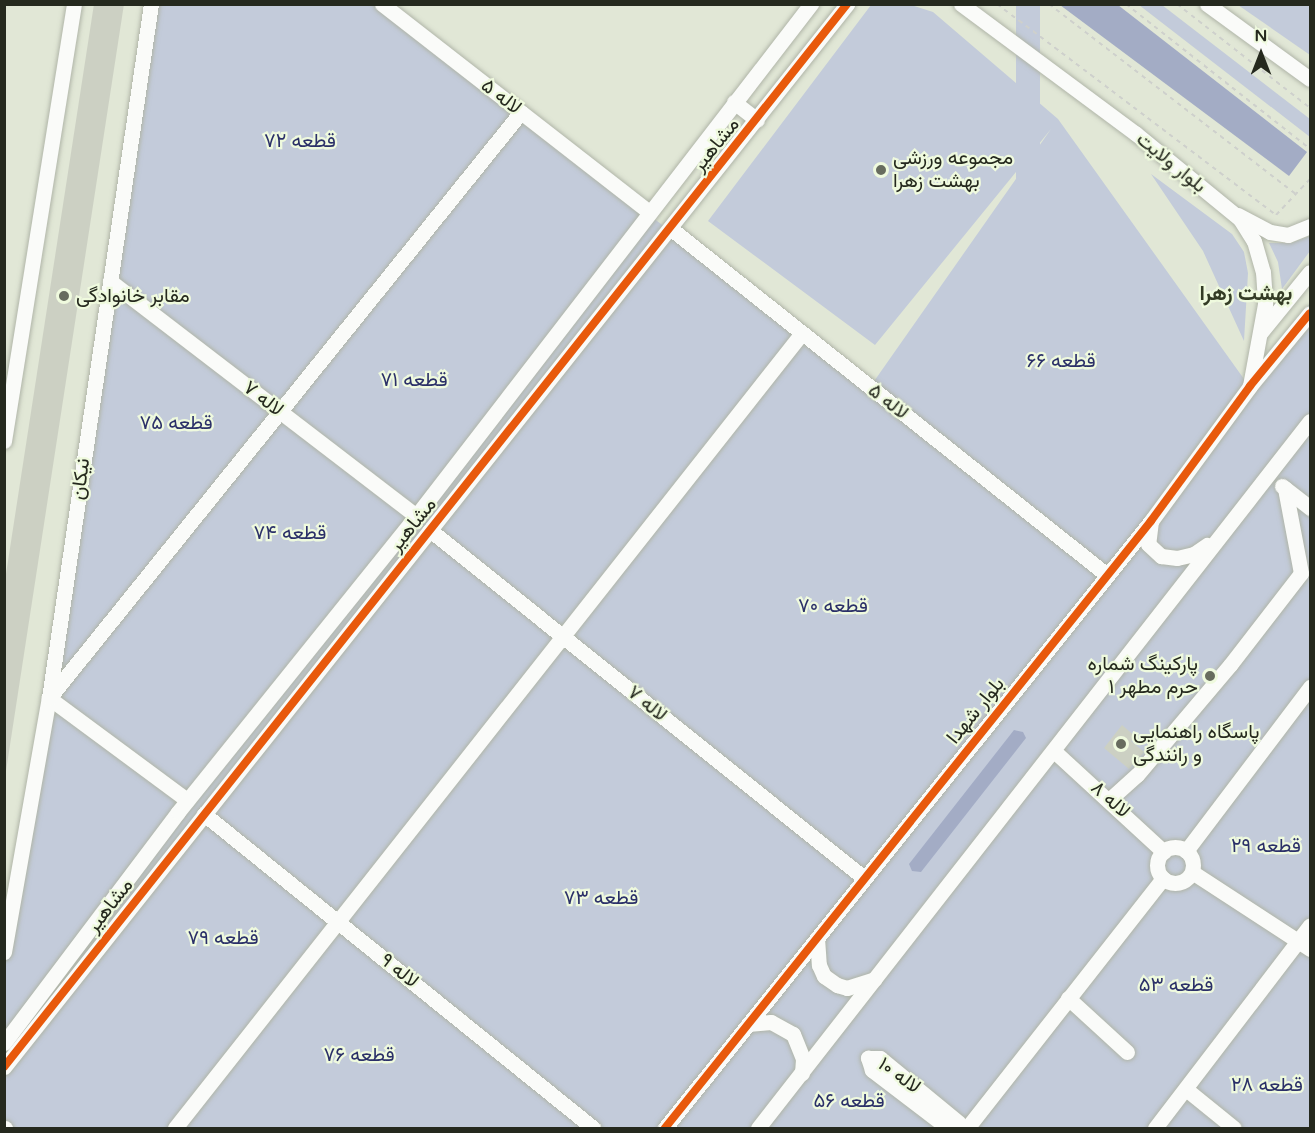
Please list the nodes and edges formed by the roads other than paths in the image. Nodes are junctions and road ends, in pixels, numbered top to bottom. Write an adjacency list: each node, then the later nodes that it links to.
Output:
1 (74, 4): 24 (street)
2 (150, 4): 17 (street, نیکان)
3 (382, 4): 10 (street, لاله ۵)
4 (811, 4): 9 (street, مشاهیر)
5 (847, 4): 11 (street, مشاهیر)
6 (961, 4): 12 (street, بلوار ولایت)
7 (1207, 4): 8 (street)
8 (1310, 79)
9 (734, 102): 11 (street); 13 (street, مشاهیر)
10 (521, 112): 13 (street, لاله ۵); 22 (street)
11 (757, 120): 15 (street, مشاهیر)
12 (1227, 209): 14 (street); 20 (street, بلوار ولایت)
13 (648, 211): 28 (street, مشاهیر)
14 (1311, 226)
15 (670, 228): 19 (street, لاله ۵); 30 (street, مشاهیر)
16 (1311, 272): 20 (street)
17 (110, 281): 22 (street, لاله ۷); 35 (street, نیکان)
18 (1311, 313): 21 (street, بلوار شهدا)
19 (802, 333): 32 (street, لاله ۵); 33 (street)
20 (1259, 334): 21 (street, بلوار ولایت)
21 (1250, 386): 29 (street, بلوار شهدا)
22 (282, 413): 28 (street, لاله ۷); 35 (street)
23 (1311, 422): 25 (street)
24 (4, 441)
25 (1266, 475): 26 (street); 31 (street)
26 (1285, 488): 27 (street); 37 (street)
27 (1311, 508)
28 (416, 516): 38 (street, مشاهیر)
29 (1151, 521): 31 (street); 32 (street, بلوار شهدا)
30 (430, 530): 33 (street, لاله ۷); 39 (street, مشاهیر)
31 (1218, 536): 36 (street)
32 (1107, 575): 43 (street, بلوار شهدا)
33 (562, 637): 43 (street, لاله ۷); 45 (street)
34 (1311, 687): 40 (street)
35 (49, 698): 38 (street); 49 (street, نیکان)
36 (1054, 751): 37 (street, لاله ۸); 50 (street)
37 (1110, 799): 41 (street, لاله ۸)
38 (188, 801): 53 (street, مشاهیر)
39 (204, 814): 45 (street, لاله ۹); 55 (street, مشاهیر)
40 (1186, 851): 41 (street); 42 (street)
41 (1164, 852): 44 (street)
42 (1192, 872): 44 (street); 48 (street)
43 (864, 878): 47 (street, بلوار شهدا)
44 (1163, 878): 51 (street)
45 (338, 922): 59 (street); 60 (street, لاله ۹)
46 (1311, 925): 48 (street)
47 (817, 938): 50 (street); 52 (street, بلوار شهدا)
48 (1305, 944): 57 (street)
49 (4, 952)
50 (876, 978): 56 (street)
51 (1068, 998): 54 (street); 58 (street)
52 (748, 1024): 56 (street); 61 (street, بلوار شهدا)
53 (4, 1043)
54 (1127, 1052)
55 (4, 1067)
56 (802, 1073): 62 (street)
57 (1187, 1090): 63 (street); 64 (street)
58 (961, 1126): 58 (street, لاله ۱۰)
59 (175, 1128)
60 (593, 1128)
61 (665, 1128)
62 (759, 1128)
63 (1155, 1128)
64 (1234, 1128)

